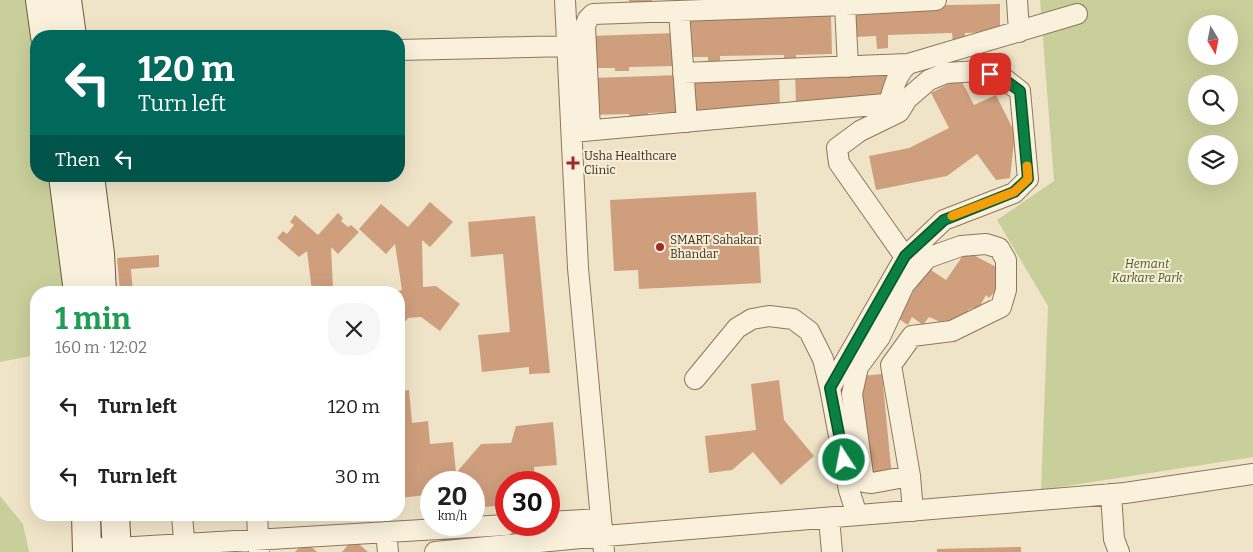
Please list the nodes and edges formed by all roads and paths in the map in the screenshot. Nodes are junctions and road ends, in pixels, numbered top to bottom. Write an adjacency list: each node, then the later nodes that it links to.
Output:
1 (40, 0): 9 (main road)
2 (67, 0): 10 (main road)
3 (566, 0): 12 (street)
4 (936, 0): 6 (street)
5 (1017, 0): 11 (street)
6 (845, 5): 7 (street); 15 (street)
7 (679, 11): 16 (street); 18 (street)
8 (1077, 14): 11 (street)
9 (44, 30)
10 (71, 30)
11 (1018, 32): 14 (street)
12 (568, 46): 13 (street); 18 (street)
13 (405, 50)
14 (908, 64): 15 (street); 17 (street)
15 (848, 67): 16 (street)
16 (683, 73): 17 (street)
17 (687, 122): 18 (street)
18 (581, 131): 39 (street)
19 (64, 182): 22 (main road)
20 (91, 182): 23 (main road)
21 (905, 256): 21 (street); 25 (street)
22 (77, 286)
23 (102, 286)
24 (695, 379): 25 (street)
25 (830, 388): 30 (street)
26 (1253, 474): 28 (street)
27 (910, 476): 27 (street); 29 (street)
28 (1111, 494): 29 (street); 48 (street)
29 (913, 511): 30 (street)
30 (857, 516): 31 (street)
31 (829, 518): 39 (street); 47 (street)
32 (86, 521): 43 (main road)
33 (115, 521): 44 (main road)
34 (183, 521): 42 (street)
35 (257, 521): 40 (street)
36 (560, 525): 39 (street)
37 (495, 526): 38 (street)
38 (386, 532): 40 (street); 45 (street)
39 (603, 536): 41 (street)
40 (259, 546): 42 (street)
41 (569, 546): 46 (street)
42 (185, 548): 44 (street)
43 (87, 550): 44 (street)
44 (117, 550)
45 (388, 552)
46 (435, 552)
47 (832, 552)
48 (1119, 552)

